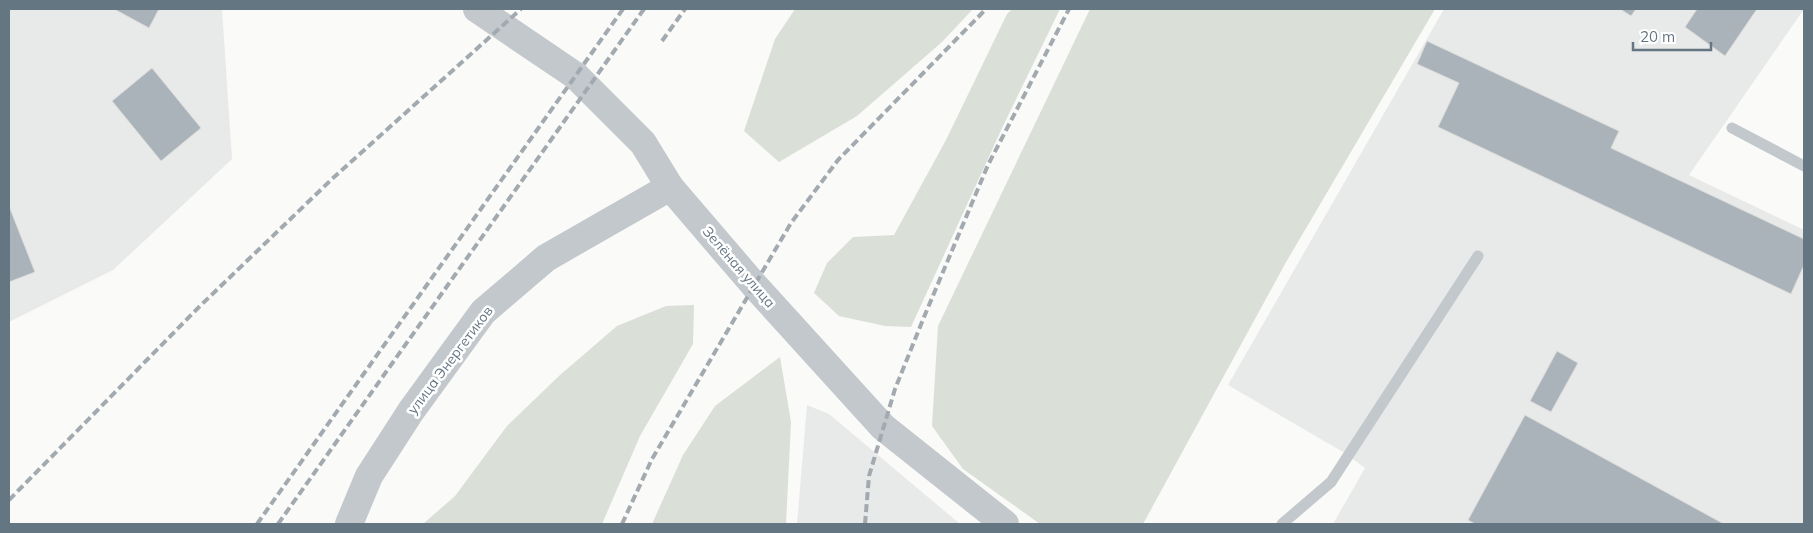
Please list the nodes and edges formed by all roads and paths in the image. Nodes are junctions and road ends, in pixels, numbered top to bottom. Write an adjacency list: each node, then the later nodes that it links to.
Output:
1 (477, 9): 4 (street, Зелёная улица)
2 (1732, 128): 3 (lane)
3 (1804, 166)
4 (670, 187): 6 (street, улица Энергетиков); 7 (street, Зелёная улица)
5 (1478, 256): 8 (lane)
6 (349, 524)
7 (1005, 524)
8 (1282, 524)

